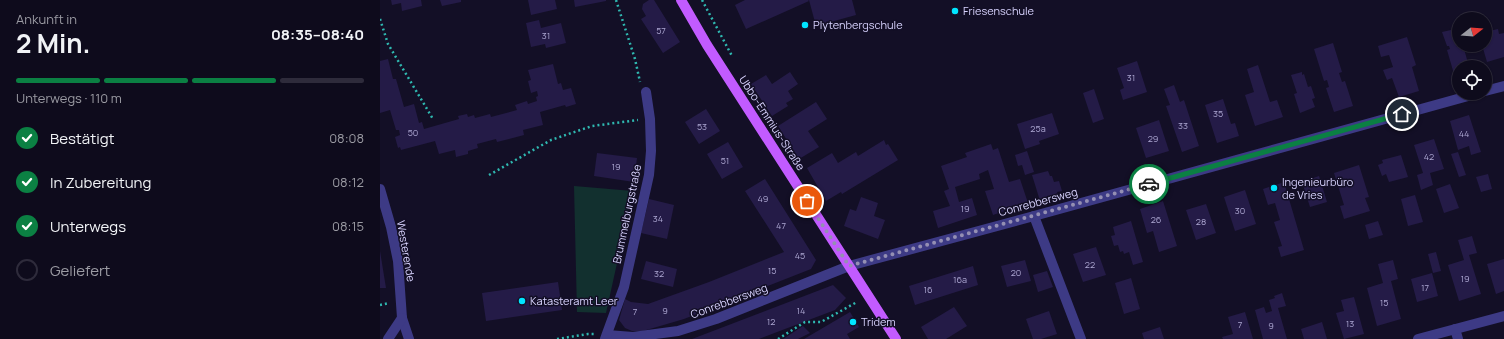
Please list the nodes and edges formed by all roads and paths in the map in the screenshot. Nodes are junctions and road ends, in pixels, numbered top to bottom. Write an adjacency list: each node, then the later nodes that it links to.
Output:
1 (616, 0): 6 (path)
2 (681, 0): 13 (main road, Ubbo-Emmius-Straße)
3 (380, 19): 8 (path)
4 (1504, 86): 5 (street)
5 (1492, 89)
6 (646, 92): 9 (street, Brummelburgstraße)
7 (1454, 100): 12 (street, Conrebbersweg)
8 (433, 119)
9 (650, 119): 10 (path); 18 (street, Brummelburgstraße)
10 (489, 175)
11 (380, 189): 16 (street, Westerende)
12 (1034, 216): 13 (street, Conrebbersweg); 24 (street)
13 (849, 266): 14 (main road, Ubbo-Emmius-Straße); 18 (street, Conrebbersweg)
14 (868, 296): 22 (path); 23 (main road, Ubbo-Emmius-Straße)
15 (1504, 316): 17 (street)
16 (402, 318): 19 (street); 20 (street, Westerende)
17 (1456, 334): 25 (street)
18 (606, 337): 21 (path)
19 (388, 339)
20 (409, 339)
21 (557, 339)
22 (778, 339)
23 (896, 339)
24 (1081, 339)
25 (1418, 339)

